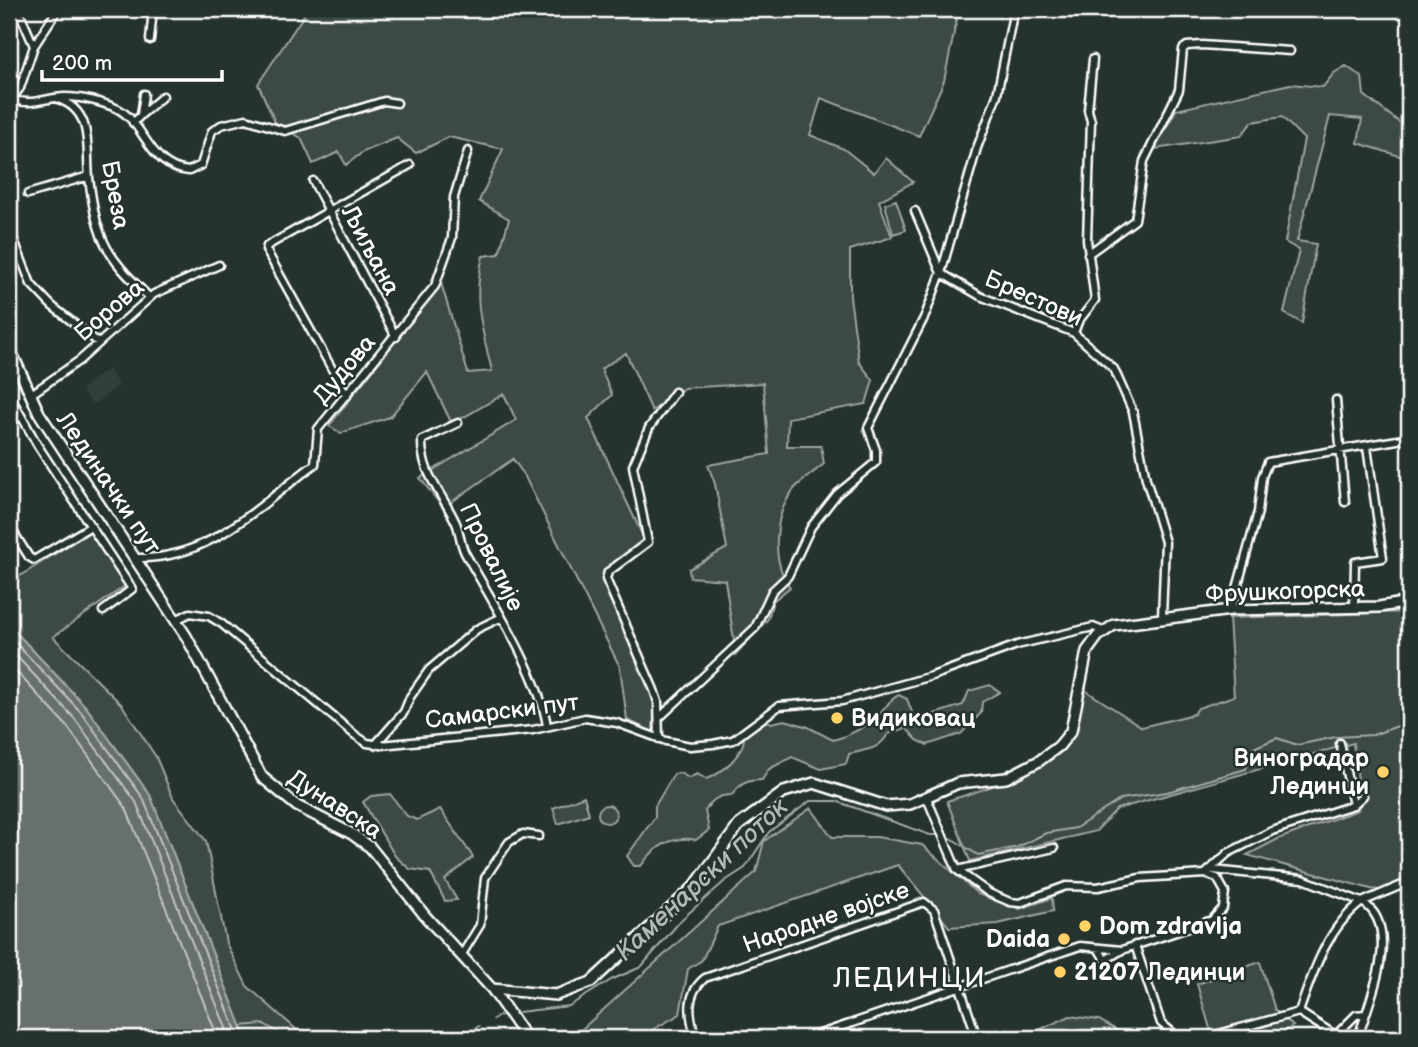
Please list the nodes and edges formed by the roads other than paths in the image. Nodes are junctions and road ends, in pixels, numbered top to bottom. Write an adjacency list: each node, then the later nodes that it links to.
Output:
1 (18, 9): 6 (street)
2 (58, 9): 6 (street)
3 (153, 9): 5 (street)
4 (1014, 9): 26 (street)
5 (150, 40)
6 (34, 46): 12 (street)
7 (1290, 51): 24 (street)
8 (1093, 60): 24 (street)
9 (144, 94): 14 (street)
10 (163, 96): 14 (street)
11 (56, 98): 12 (street); 15 (street); 18 (street, Бреза)
12 (10, 100)
13 (397, 103): 15 (street)
14 (141, 115): 15 (street)
15 (134, 124)
16 (468, 151): 29 (street, Дудова)
17 (410, 165): 21 (street)
18 (89, 176): 20 (street); 27 (street, Бреза)
19 (313, 181): 21 (street, Љиљана)
20 (28, 194)
21 (329, 211): 29 (street, Љиљана); 35 (street)
22 (915, 211): 26 (street)
23 (10, 230): 30 (street)
24 (1088, 254): 28 (street)
25 (219, 265): 27 (street, Борова)
26 (941, 273): 28 (street, Брестови); 56 (street)
27 (149, 298): 30 (street, Борова)
28 (1074, 333): 51 (street, Брестови)
29 (396, 337): 35 (street, Дудова)
30 (99, 343): 34 (street, Борова)
31 (9, 348): 34 (street, Лединачки пут)
32 (675, 393): 56 (street)
33 (9, 394): 37 (street)
34 (30, 395): 46 (street, Лединачки пут)
35 (348, 396): 46 (street, Дудова)
36 (1336, 400): 42 (street)
37 (21, 416): 38 (street); 45 (street)
38 (9, 422)
39 (458, 423): 52 (street, Провалије)
40 (1409, 438): 41 (street)
41 (1367, 447): 42 (street); 48 (street)
42 (1339, 452): 43 (street); 49 (street)
43 (1345, 502)
44 (9, 524): 45 (street)
45 (91, 526): 50 (street)
46 (137, 558): 53 (street, Лединачки пут)
47 (1409, 602): 48 (street, Фрушкогорска)
48 (1354, 608): 49 (street, Фрушкогорска)
49 (1231, 610): 51 (street, Фрушкогорска)
50 (103, 611)
51 (1162, 617): 54 (street, Фрушкогорска)
52 (500, 618): 57 (street, Провалије); 60 (street)
53 (176, 621): 55 (street, Лединачки пут); 60 (street)
54 (1103, 631): 58 (street, Самарски пут); 62 (street)
55 (186, 636): 74 (street, Дунавска)
56 (659, 718): 58 (street)
57 (547, 726): 58 (street, Самарски пут); 60 (street, Самарски пут)
58 (659, 739)
59 (1340, 743): 63 (street)
60 (375, 745)
61 (1363, 796): 63 (street)
62 (927, 798): 66 (street); 77 (street)
63 (1353, 805): 67 (street)
64 (539, 836): 74 (street)
65 (1054, 848): 66 (street)
66 (957, 870): 68 (street)
67 (1213, 870): 68 (street); 70 (street)
68 (1205, 874): 71 (street)
69 (1409, 882): 70 (street)
70 (1362, 902): 79 (street); 80 (street)
71 (1135, 945): 73 (street); 86 (street)
72 (1098, 947): 73 (street); 73 (street); 75 (street)
73 (1122, 950)
74 (460, 956): 76 (street, Дунавска)
75 (960, 986): 83 (street, Народне војске); 84 (street); 85 (street)
76 (492, 989): 77 (street); 78 (street, Дунавска)
77 (519, 992): 78 (street)
78 (503, 1004): 82 (street, Дунавска)
79 (1299, 1012): 81 (street); 87 (street)
80 (1365, 1014): 81 (street); 88 (street)
81 (1334, 1037)
82 (526, 1038)
83 (696, 1038)
84 (808, 1038)
85 (977, 1038)
86 (1179, 1038)
87 (1204, 1038)
88 (1358, 1038)

